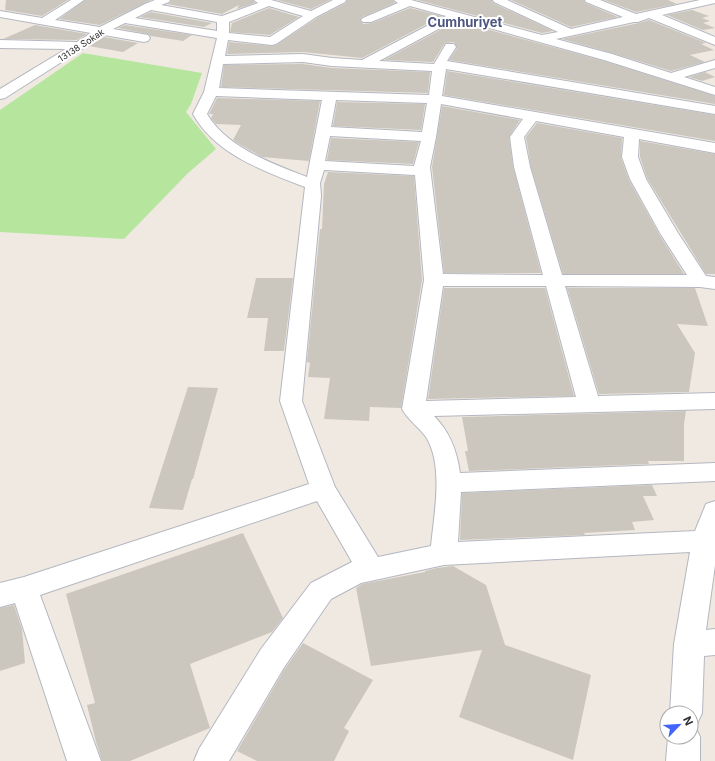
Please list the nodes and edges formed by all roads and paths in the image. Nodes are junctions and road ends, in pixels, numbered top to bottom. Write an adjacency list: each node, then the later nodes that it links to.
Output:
1 (78, 0): 20 (street)
2 (166, 0): 10 (street, 13138 Sokak)
3 (341, 0): 14 (street)
4 (498, 0): 22 (street)
5 (590, 0): 18 (street)
6 (676, 0): 11 (street)
7 (715, 0): 11 (street)
8 (266, 1): 14 (street); 28 (street)
9 (403, 2): 16 (street); 19 (street)
10 (150, 6): 17 (street, 13138 Sokak); 28 (street)
11 (692, 6): 12 (street); 15 (street)
12 (709, 13)
13 (0, 14): 20 (street)
14 (312, 15): 25 (street)
15 (651, 15): 18 (street); 26 (street)
16 (456, 16): 23 (street); 32 (street)
17 (123, 19): 21 (street, 13138 Sokak); 28 (street)
18 (638, 19): 22 (street)
19 (366, 20)
20 (45, 21): 21 (street)
21 (103, 30): 24 (street); 29 (street, 13138 Sokak)
22 (570, 33): 23 (street)
23 (544, 39): 35 (street)
24 (157, 40)
25 (272, 41): 28 (street); 31 (street)
26 (715, 41)
27 (0, 44): 29 (street)
28 (219, 44): 31 (street); 37 (street)
29 (80, 46): 38 (street, 13138 Sokak)
30 (450, 47): 34 (street)
31 (265, 59): 32 (street)
32 (364, 64): 34 (street)
33 (715, 64): 35 (street)
34 (440, 66): 40 (street); 41 (street)
35 (670, 76): 36 (street)
36 (715, 91)
37 (211, 92): 39 (street); 49 (street)
38 (0, 95)
39 (330, 96): 40 (street); 43 (street)
40 (434, 98): 42 (street); 45 (street)
41 (715, 110)
42 (533, 116): 44 (street); 51 (street)
43 (323, 131): 45 (street); 47 (street)
44 (632, 134): 46 (street); 52 (street)
45 (429, 137): 48 (street)
46 (715, 148)
47 (317, 165): 48 (street); 49 (street)
48 (423, 171): 50 (street)
49 (313, 185): 58 (street)
50 (434, 280): 51 (street); 55 (street)
51 (554, 280): 52 (street); 54 (street)
52 (708, 282)
53 (715, 401): 54 (street)
54 (589, 405): 55 (street)
55 (413, 409): 57 (street)
56 (715, 472): 57 (street)
57 (449, 483): 61 (street)
58 (323, 489): 62 (street); 63 (street)
59 (715, 511): 60 (street)
60 (705, 541): 61 (street); 64 (street)
61 (444, 554): 62 (street)
62 (371, 570): 68 (street)
63 (12, 592): 67 (street)
64 (702, 643): 65 (street)
65 (688, 705)
66 (684, 745): 69 (street)
67 (84, 761)
68 (211, 761)
69 (683, 761)

